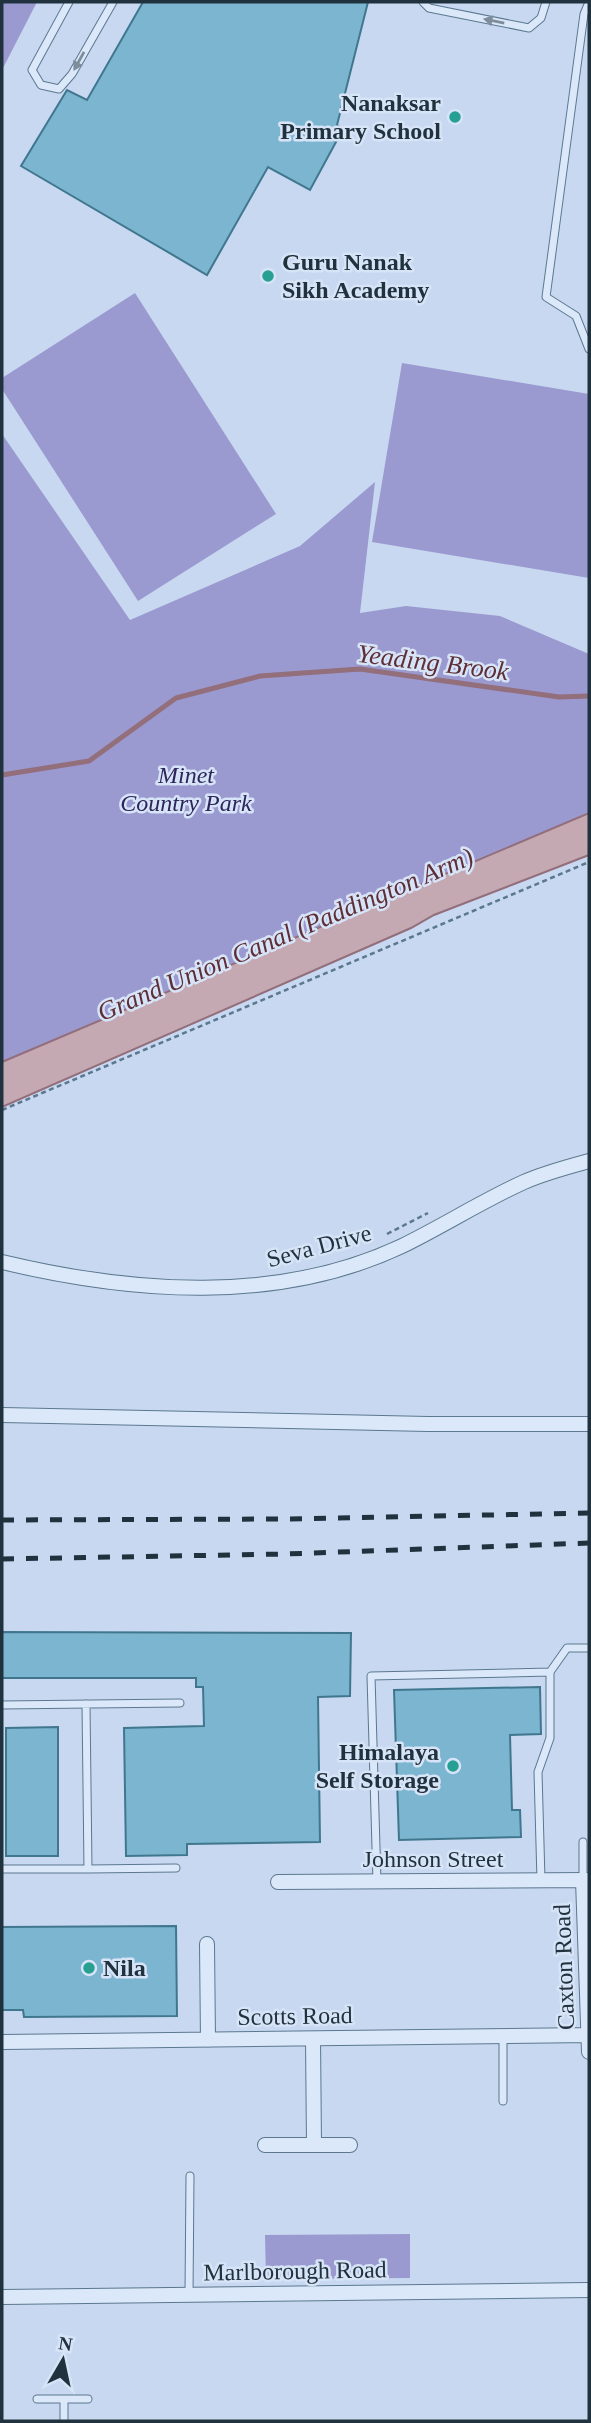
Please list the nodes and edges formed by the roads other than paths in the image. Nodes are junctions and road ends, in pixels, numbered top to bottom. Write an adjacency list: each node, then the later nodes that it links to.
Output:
1 (69, 2): 2 (lane, one-way to 1)
2 (113, 2)
3 (424, 2): 4 (lane, one-way to 3)
4 (546, 2)
5 (589, 2): 6 (lane)
6 (589, 349)
7 (589, 1161): 8 (street, Seva Drive)
8 (2, 1262)
9 (2, 1415): 10 (street)
10 (589, 1424)
11 (589, 1648): 12 (lane)
12 (550, 1672): 21 (lane); 23 (lane)
13 (180, 1703): 14 (lane)
14 (86, 1704): 15 (lane); 17 (lane)
15 (2, 1705)
16 (583, 1842): 20 (lane)
17 (88, 1868): 18 (lane); 19 (lane)
18 (176, 1868)
19 (2, 1869)
20 (586, 1880): 21 (street, Johnson Street); 26 (street, Caxton Road)
21 (541, 1881): 23 (street, Johnson Street)
22 (278, 1882): 23 (street, Johnson Street)
23 (377, 1882)
24 (207, 1944): 28 (street)
25 (503, 2035): 26 (street, Scotts Road); 27 (street, Scotts Road); 31 (lane)
26 (589, 2035): 30 (street, Caxton Road)
27 (313, 2039): 28 (street, Scotts Road); 33 (street)
28 (208, 2040): 29 (street, Scotts Road)
29 (2, 2042)
30 (589, 2052)
31 (503, 2101)
32 (265, 2145): 33 (street)
33 (314, 2145): 34 (street)
34 (350, 2145)
35 (190, 2176): 37 (lane)
36 (589, 2290): 37 (street, Marlborough Road)
37 (189, 2295): 38 (street, Marlborough Road)
38 (2, 2297)
39 (37, 2399): 40 (lane)
40 (64, 2399): 41 (lane); 42 (lane)
41 (88, 2399)
42 (64, 2421)

